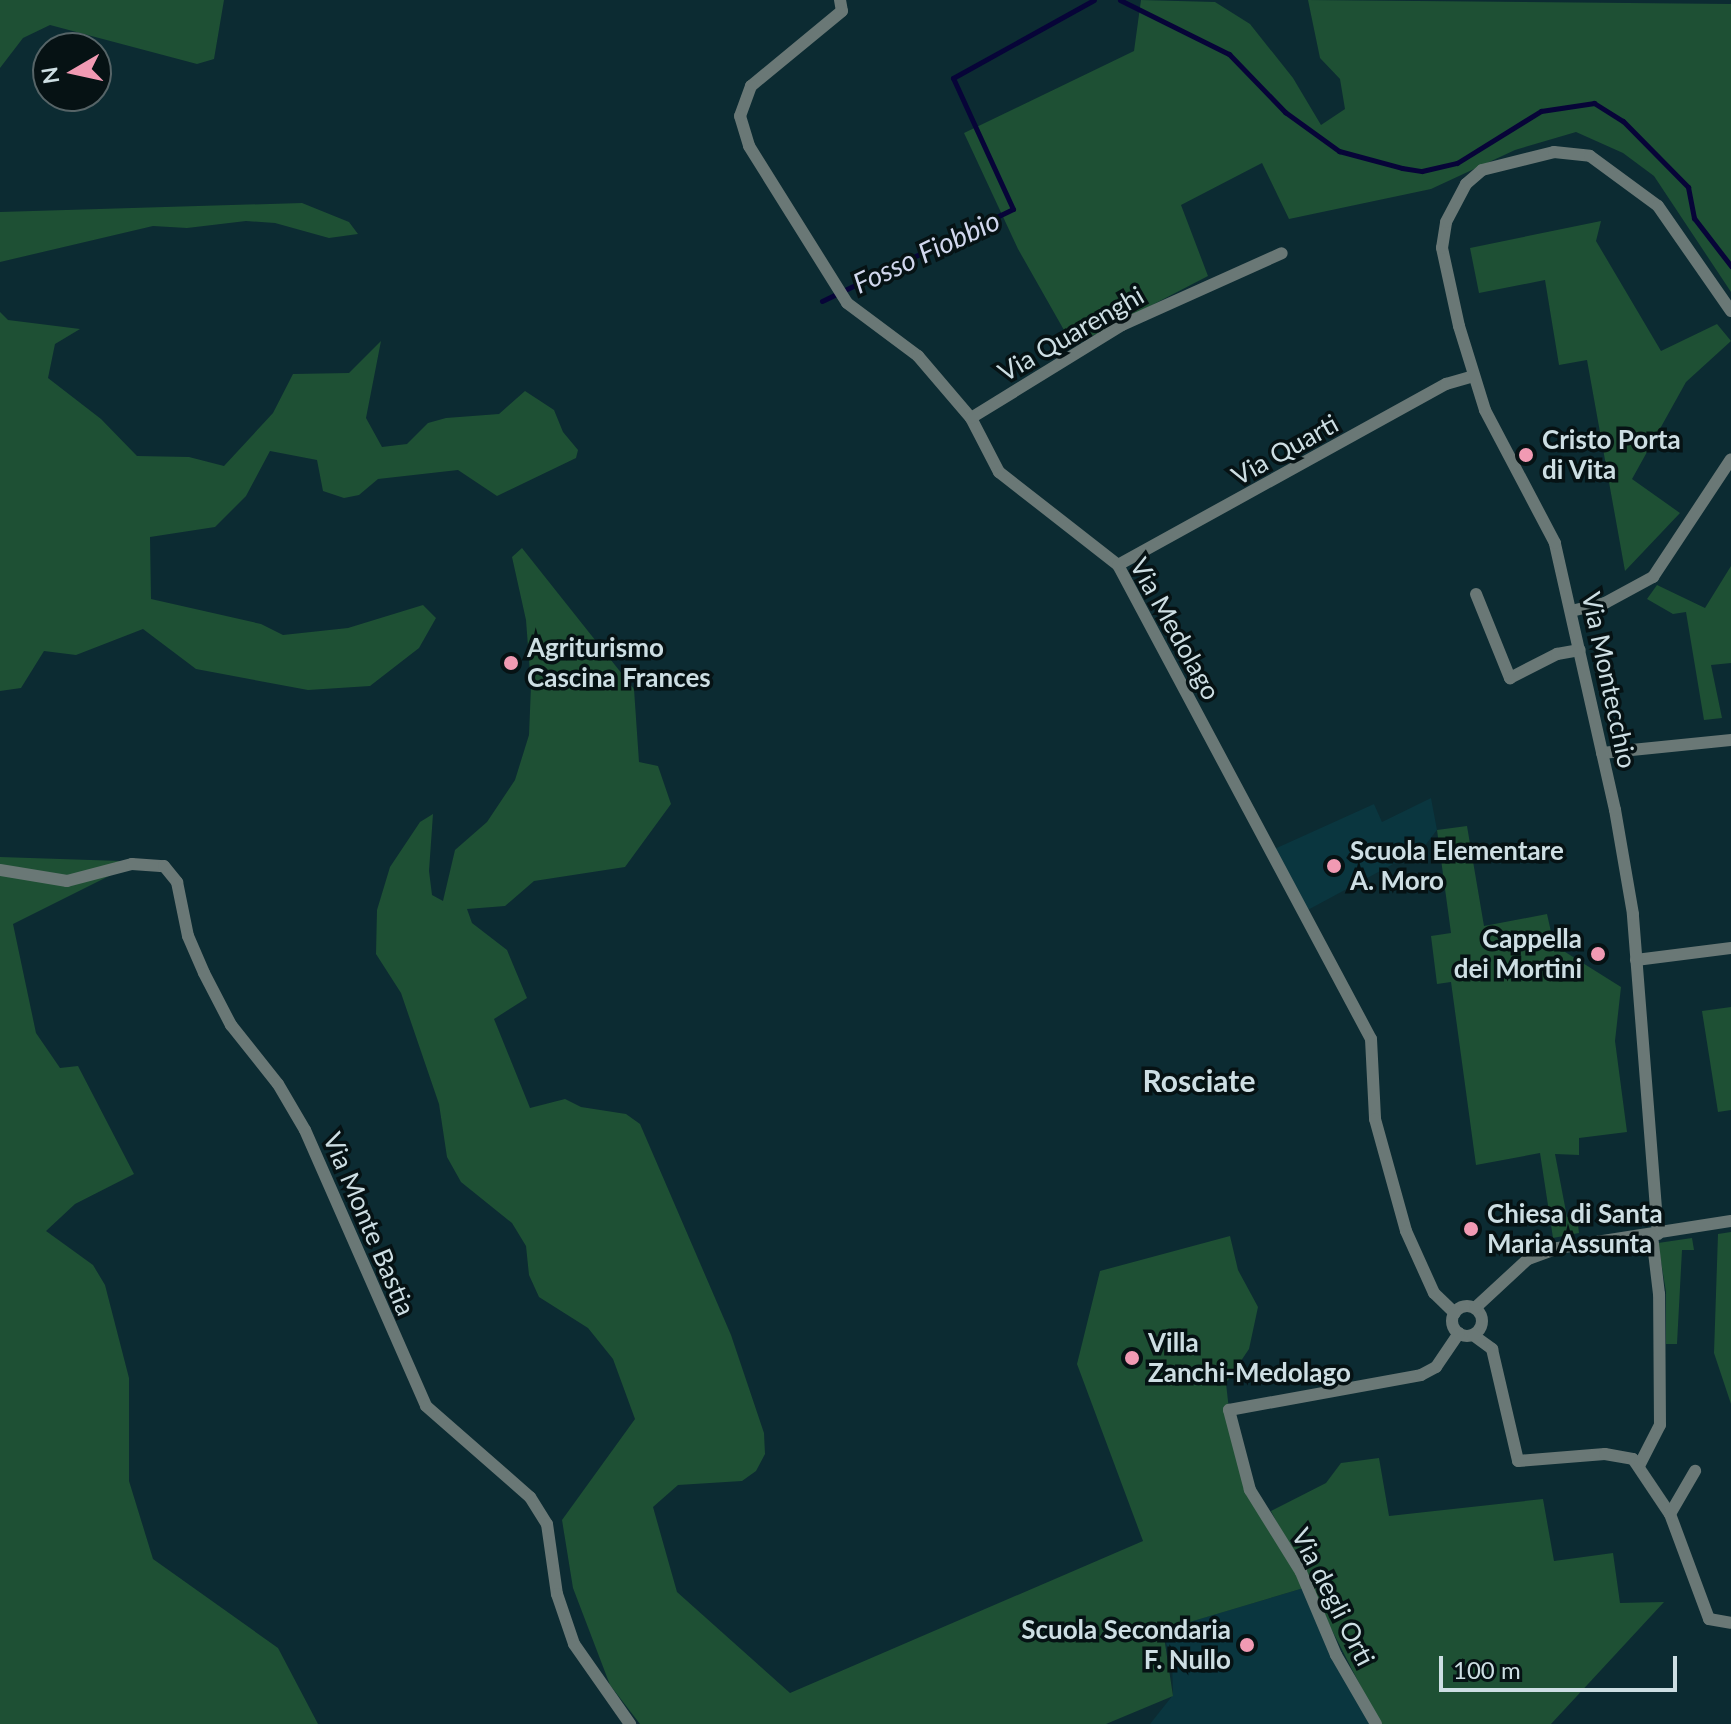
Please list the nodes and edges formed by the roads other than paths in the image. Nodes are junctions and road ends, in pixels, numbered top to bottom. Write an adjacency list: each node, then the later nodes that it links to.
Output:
1 (840, 0): 5 (street, Via Medolago)
2 (1282, 253): 5 (street, Via Quarenghi)
3 (1731, 311): 4 (street, Via Montecchio)
4 (1474, 376): 9 (street, Via Quarti); 11 (street, Via Montecchio)
5 (971, 418): 9 (street, Via Medolago)
6 (1731, 459): 7 (street)
7 (1720, 475): 8 (street); 11 (street)
8 (1731, 484)
9 (1118, 565): 21 (street, Via Medolago)
10 (1476, 594): 12 (street)
11 (1571, 611): 12 (street, Via Montecchio)
12 (1580, 650): 14 (street, Via Montecchio)
13 (1731, 740): 14 (street)
14 (1602, 753): 17 (street, Via Montecchio)
15 (0, 870): 28 (street, Via Monte Bastia)
16 (1731, 948): 17 (street)
17 (1636, 960): 19 (street, Via Montecchio)
18 (1731, 1221): 19 (street)
19 (1655, 1234): 20 (street); 24 (street, Via Montecchio)
20 (1475, 1308): 21 (street); 23 (street)
21 (1455, 1313): 22 (street)
22 (1459, 1333): 23 (street); 29 (street, Via degli Orti)
23 (1473, 1335): 24 (street)
24 (1640, 1464): 26 (street)
25 (1695, 1471): 26 (street)
26 (1670, 1514): 27 (street)
27 (1731, 1623)
28 (630, 1724)
29 (1376, 1724)

